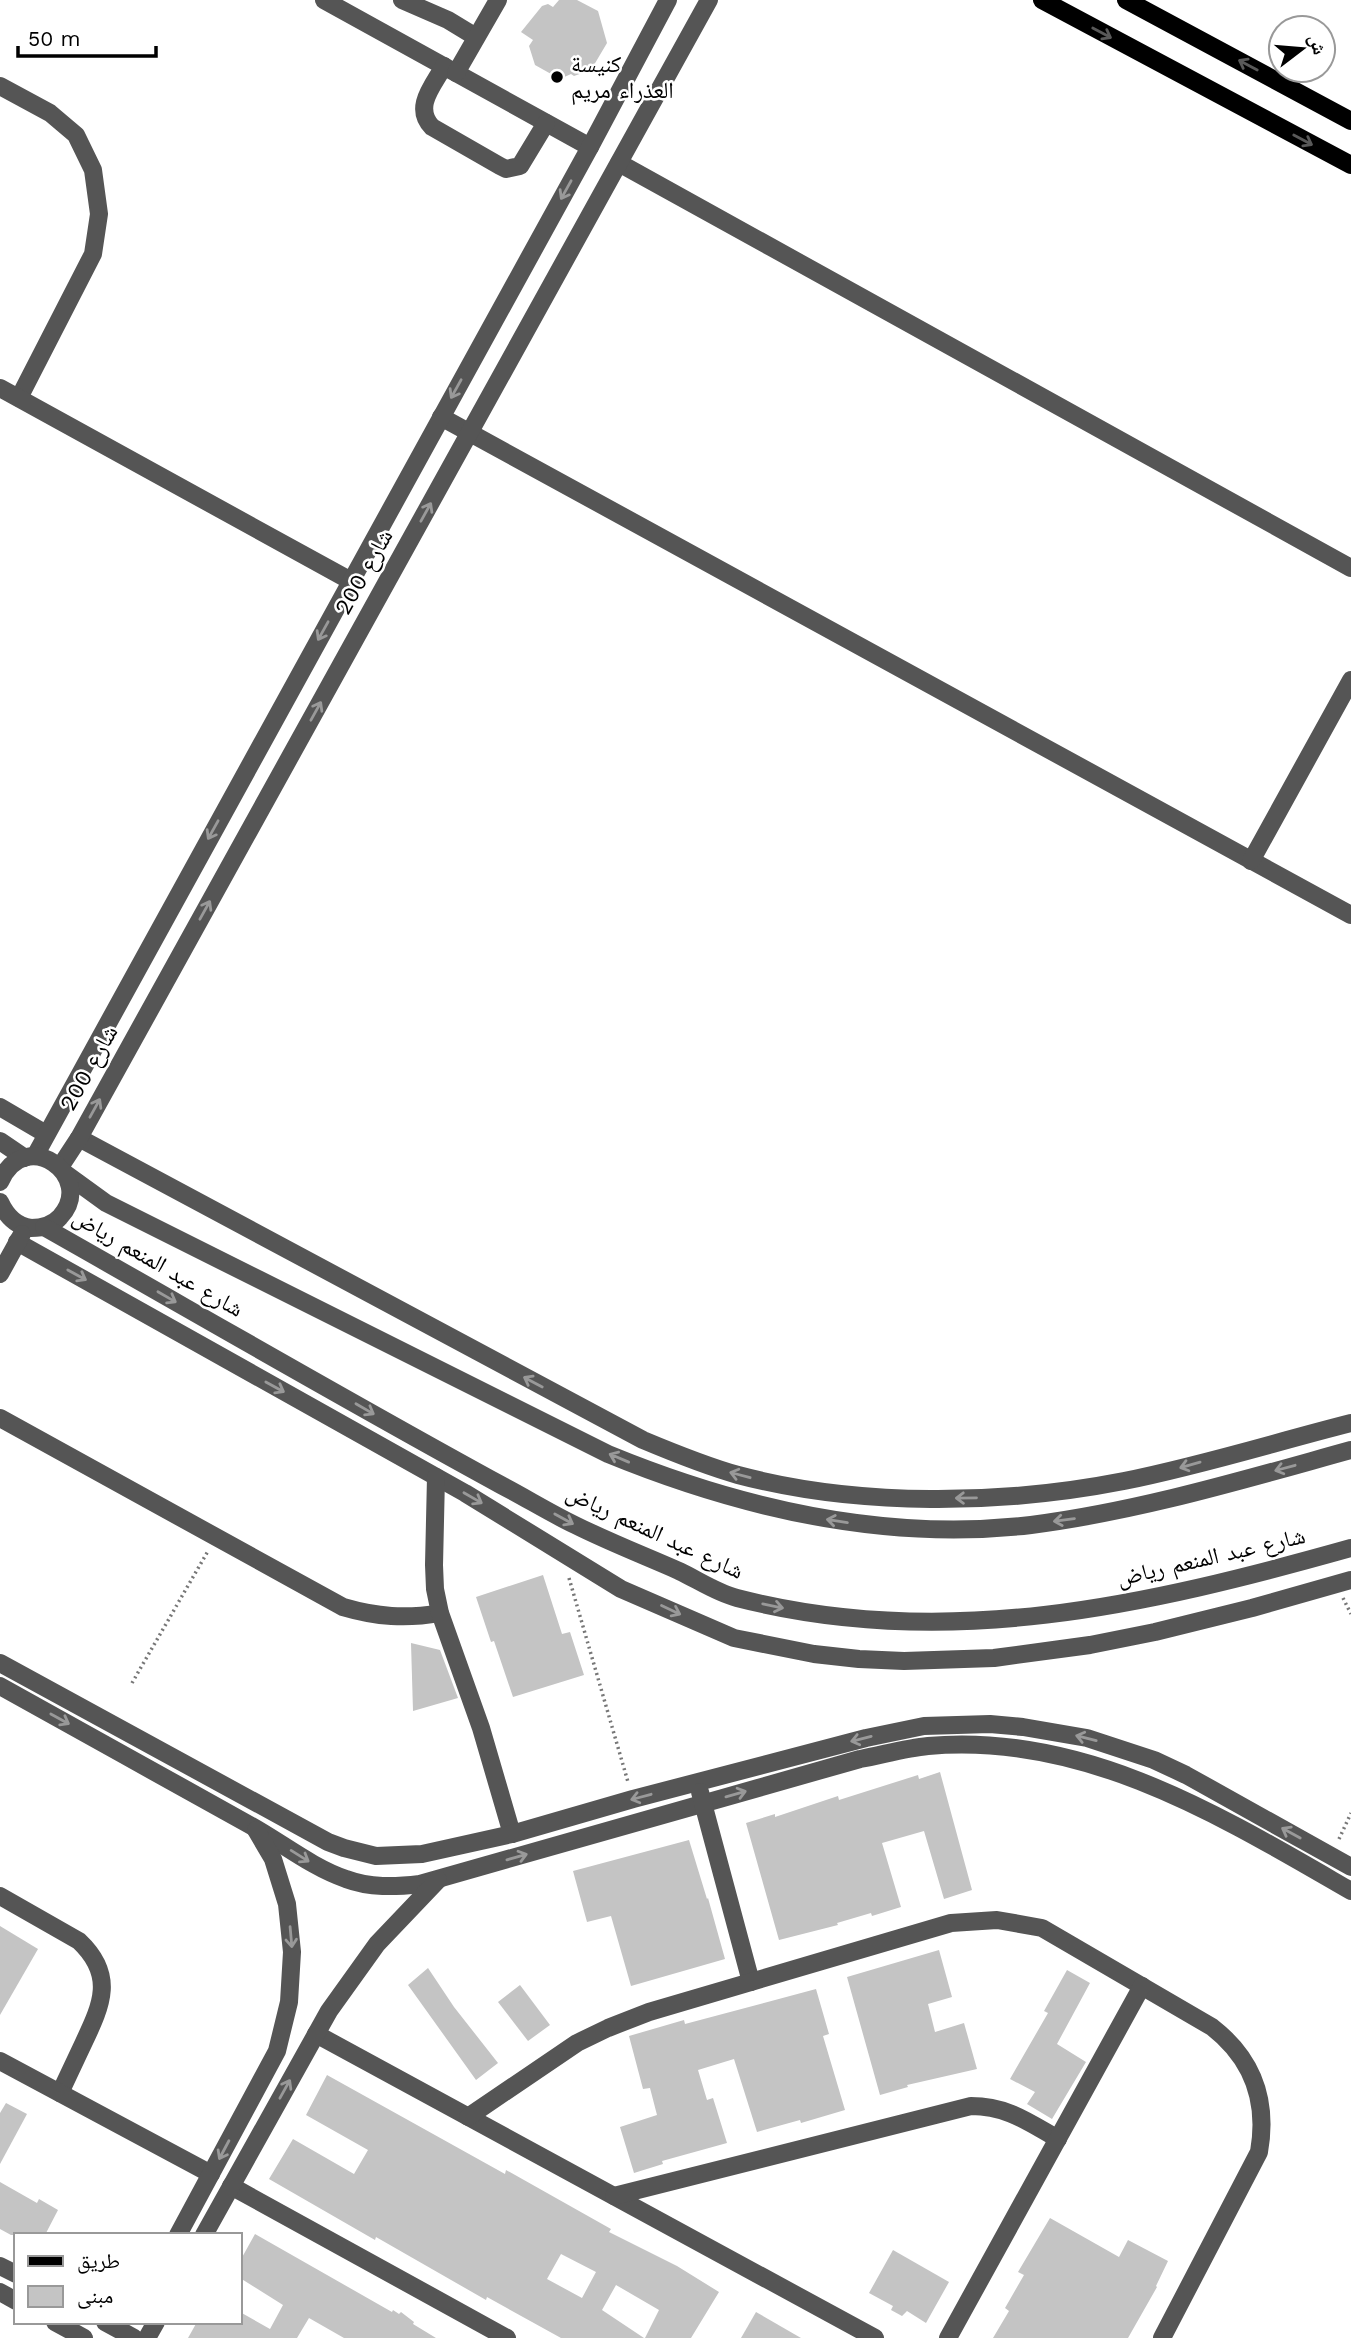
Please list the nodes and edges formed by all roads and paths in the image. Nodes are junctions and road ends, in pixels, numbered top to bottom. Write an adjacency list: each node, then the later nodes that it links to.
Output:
1 (324, 0): 9 (street)
2 (402, 0): 8 (street)
3 (498, 0): 8 (street)
4 (668, 0): 13 (street, شارع 200)
5 (709, 0): 14 (street, شارع 200)
6 (1042, 0): 15 (main road, one-way to 15)
7 (1126, 0): 11 (main road, one-way to 7)
8 (476, 37): 9 (street)
9 (450, 69): 12 (street); 12 (street)
10 (0, 86): 17 (street)
11 (1351, 121)
12 (546, 123): 13 (street)
13 (590, 147): 18 (street, شارع 200, one-way to 18)
14 (619, 163): 19 (street, شارع 200); 20 (street)
15 (1351, 165)
16 (0, 388): 17 (street)
17 (19, 398): 21 (street)
18 (441, 417): 19 (street); 21 (street, شارع 200)
19 (469, 433): 23 (street); 27 (street, شارع 200, one-way to 19)
20 (1351, 568)
21 (351, 581): 26 (street, شارع 200, one-way to 26)
22 (1351, 680): 23 (street)
23 (1251, 861): 24 (street)
24 (1351, 915)
25 (0, 1107): 26 (street)
26 (46, 1134): 29 (street, شارع 200)
27 (79, 1138): 30 (street, شارع 200); 37 (street, one-way to 27)
28 (0, 1141): 29 (street)
29 (30, 1157): 30 (street, شارع عبد المنعم رياض); 31 (street, شارع 200)
30 (63, 1171): 33 (street); 38 (street, شارع عبد المنعم رياض, one-way to 30)
31 (0, 1182)
32 (3, 1217): 34 (street)
33 (44, 1227): 34 (street); 41 (street, شارع عبد المنعم رياض, one-way to 41)
34 (21, 1234): 35 (street); 39 (street, one-way to 39)
35 (0, 1274)
36 (0, 1418): 40 (street)
37 (1351, 1423)
38 (1351, 1450)
39 (436, 1477): 42 (street, one-way to 42); 44 (street)
40 (215, 1538): 44 (street); 46 (path)
41 (1351, 1548)
42 (562, 1552): 43 (street, one-way to 43); 49 (path)
43 (1351, 1580)
44 (440, 1613): 54 (street)
45 (0, 1663): 51 (street)
46 (132, 1683)
47 (0, 1686): 53 (street, one-way to 53)
48 (697, 1782): 49 (street, one-way to 49); 50 (street); 55 (street, one-way to 48)
49 (633, 1799): 54 (street)
50 (703, 1804): 57 (street, one-way to 50); 58 (street, one-way to 58); 60 (street)
51 (264, 1808): 53 (street); 54 (street)
52 (1351, 1812): 55 (path)
53 (255, 1827): 57 (street, one-way to 57); 67 (street, one-way to 67)
54 (512, 1834)
55 (1331, 1856): 56 (street)
56 (1351, 1867)
57 (438, 1880): 62 (street)
58 (1351, 1891)
59 (0, 1896): 64 (street)
60 (751, 1982): 61 (street); 65 (street)
61 (1142, 1986): 66 (street); 79 (street)
62 (316, 2034): 65 (street); 68 (street, one-way to 62)
63 (0, 2061): 64 (street)
64 (60, 2093): 67 (street)
65 (468, 2117): 69 (street)
66 (1058, 2139): 69 (street); 78 (street)
67 (211, 2174): 70 (street)
68 (231, 2186): 71 (street); 76 (street)
69 (614, 2196): 77 (street)
70 (179, 2233)
71 (205, 2233)
72 (59, 2324): 75 (street)
73 (111, 2324): 74 (street)
74 (130, 2331)
75 (84, 2338)
76 (508, 2338)
77 (875, 2338)
78 (948, 2338)
79 (1162, 2338)

